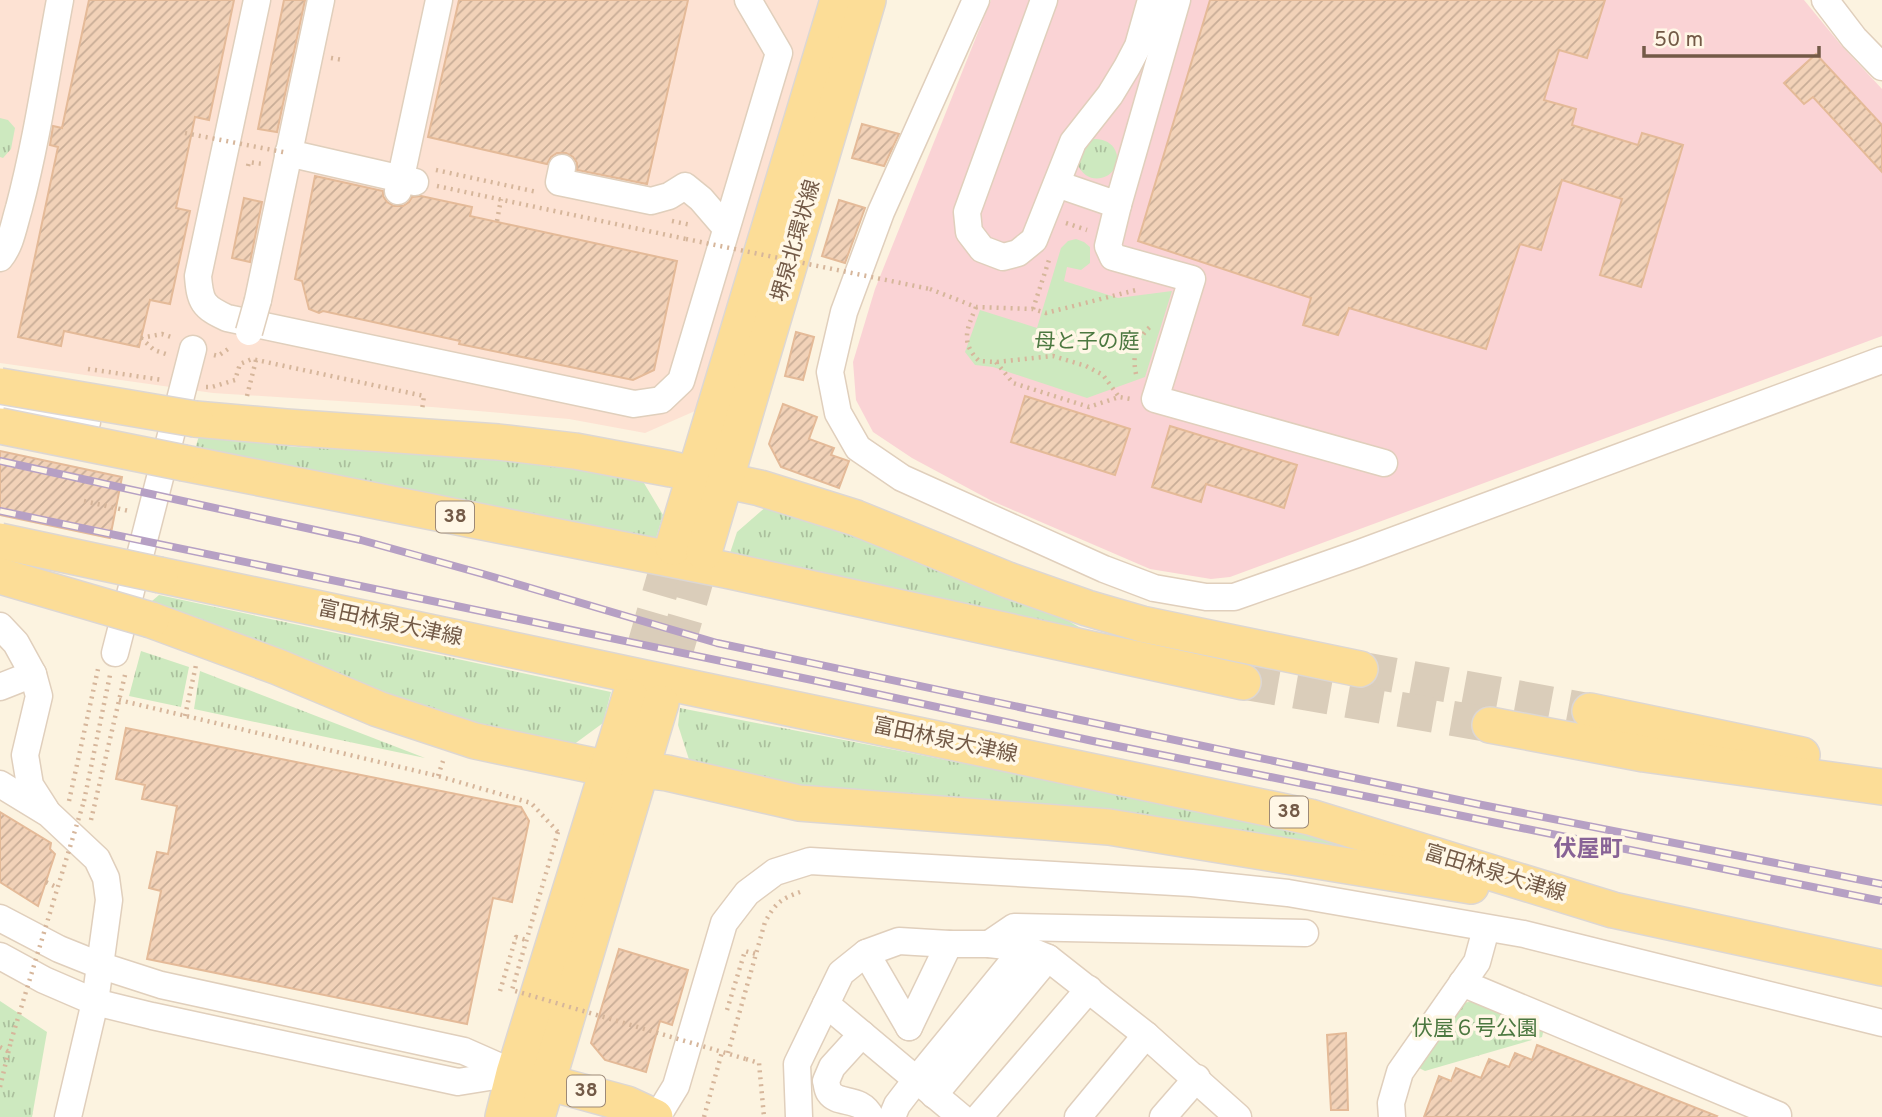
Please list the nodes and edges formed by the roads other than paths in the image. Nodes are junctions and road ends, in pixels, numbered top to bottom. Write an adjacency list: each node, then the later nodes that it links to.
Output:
1 (60, 0): 19 (street)
2 (257, 0): 18 (street)
3 (321, 0): 14 (street)
4 (439, 0): 14 (street)
5 (748, 0): 18 (street)
6 (838, 0): 28 (main road, 堺泉北環状線)
7 (868, 0): 28 (main road, 堺泉北環状線)
8 (976, 0): 32 (street)
9 (1044, 0): 16 (street)
10 (1151, 0): 16 (street)
11 (1177, 0): 17 (street)
12 (1825, 0): 13 (street)
13 (1882, 67)
14 (280, 160): 20 (street, bridge)
15 (562, 168): 18 (street)
16 (1057, 184): 17 (street)
17 (1118, 205): 27 (street)
18 (726, 228)
19 (0, 258)
20 (249, 332)
21 (183, 343): 37 (street)
22 (1882, 360): 32 (street)
23 (0, 386): 28 (main road, bridge)
24 (0, 407): 25 (street)
25 (87, 422)
26 (0, 426): 40 (main road, 38, bridge)
27 (1384, 463)
28 (710, 478): 30 (main road); 35 (main road)
29 (0, 541): 52 (main road, 富田林泉大津線 / 38, bridge)
30 (689, 550)
31 (0, 563): 34 (street)
32 (1104, 569): 35 (street)
33 (0, 576): 45 (main road, bridge)
34 (39, 607)
35 (1087, 608): 38 (main road)
36 (0, 626): 39 (street)
37 (115, 653)
38 (1360, 669)
39 (33, 674): 41 (street); 50 (street)
40 (1243, 682)
41 (0, 687)
42 (646, 700): 45 (main road, 38)
43 (1590, 711): 46 (main road)
44 (1490, 725): 48 (main road)
45 (626, 770): 52 (main road); 70 (main road, 38); 72 (main road, 38)
46 (1882, 775)
47 (0, 783): 50 (street)
48 (1882, 787)
49 (0, 803): 51 (street)
50 (58, 812): 51 (street)
51 (106, 878): 61 (street)
52 (1613, 910): 62 (main road, 富田林泉大津線 / 38)
53 (0, 918): 61 (street)
54 (1486, 929): 63 (street); 67 (street); 79 (street)
55 (1305, 933): 57 (street)
56 (949, 944): 57 (street); 58 (street); 58 (street)
57 (989, 944): 59 (street)
58 (866, 953): 66 (street)
59 (1036, 953): 64 (street); 73 (street); 73 (street)
60 (0, 956): 65 (street)
61 (99, 965): 65 (street); 70 (street)
62 (1882, 968)
63 (1462, 983): 75 (street); 87 (street)
64 (1089, 989): 69 (street); 84 (street)
65 (95, 1002): 70 (street); 76 (street)
66 (826, 1004): 68 (street); 80 (street)
67 (1882, 1023)
68 (862, 1034): 73 (street); 81 (street)
69 (1146, 1035): 71 (street); 85 (street)
70 (514, 1073): 72 (main road, 38); 77 (main road)
71 (1196, 1078): 74 (street); 86 (street)
72 (547, 1082): 78 (main road); 79 (main road, 38)
73 (925, 1087): 82 (street); 83 (street)
74 (1225, 1113)
75 (1777, 1115)
76 (68, 1117)
77 (503, 1117)
78 (537, 1117)
79 (656, 1117)
80 (799, 1117)
81 (871, 1117)
82 (892, 1117)
83 (961, 1117)
84 (979, 1117)
85 (1078, 1117)
86 (1163, 1117)
87 (1392, 1117)

